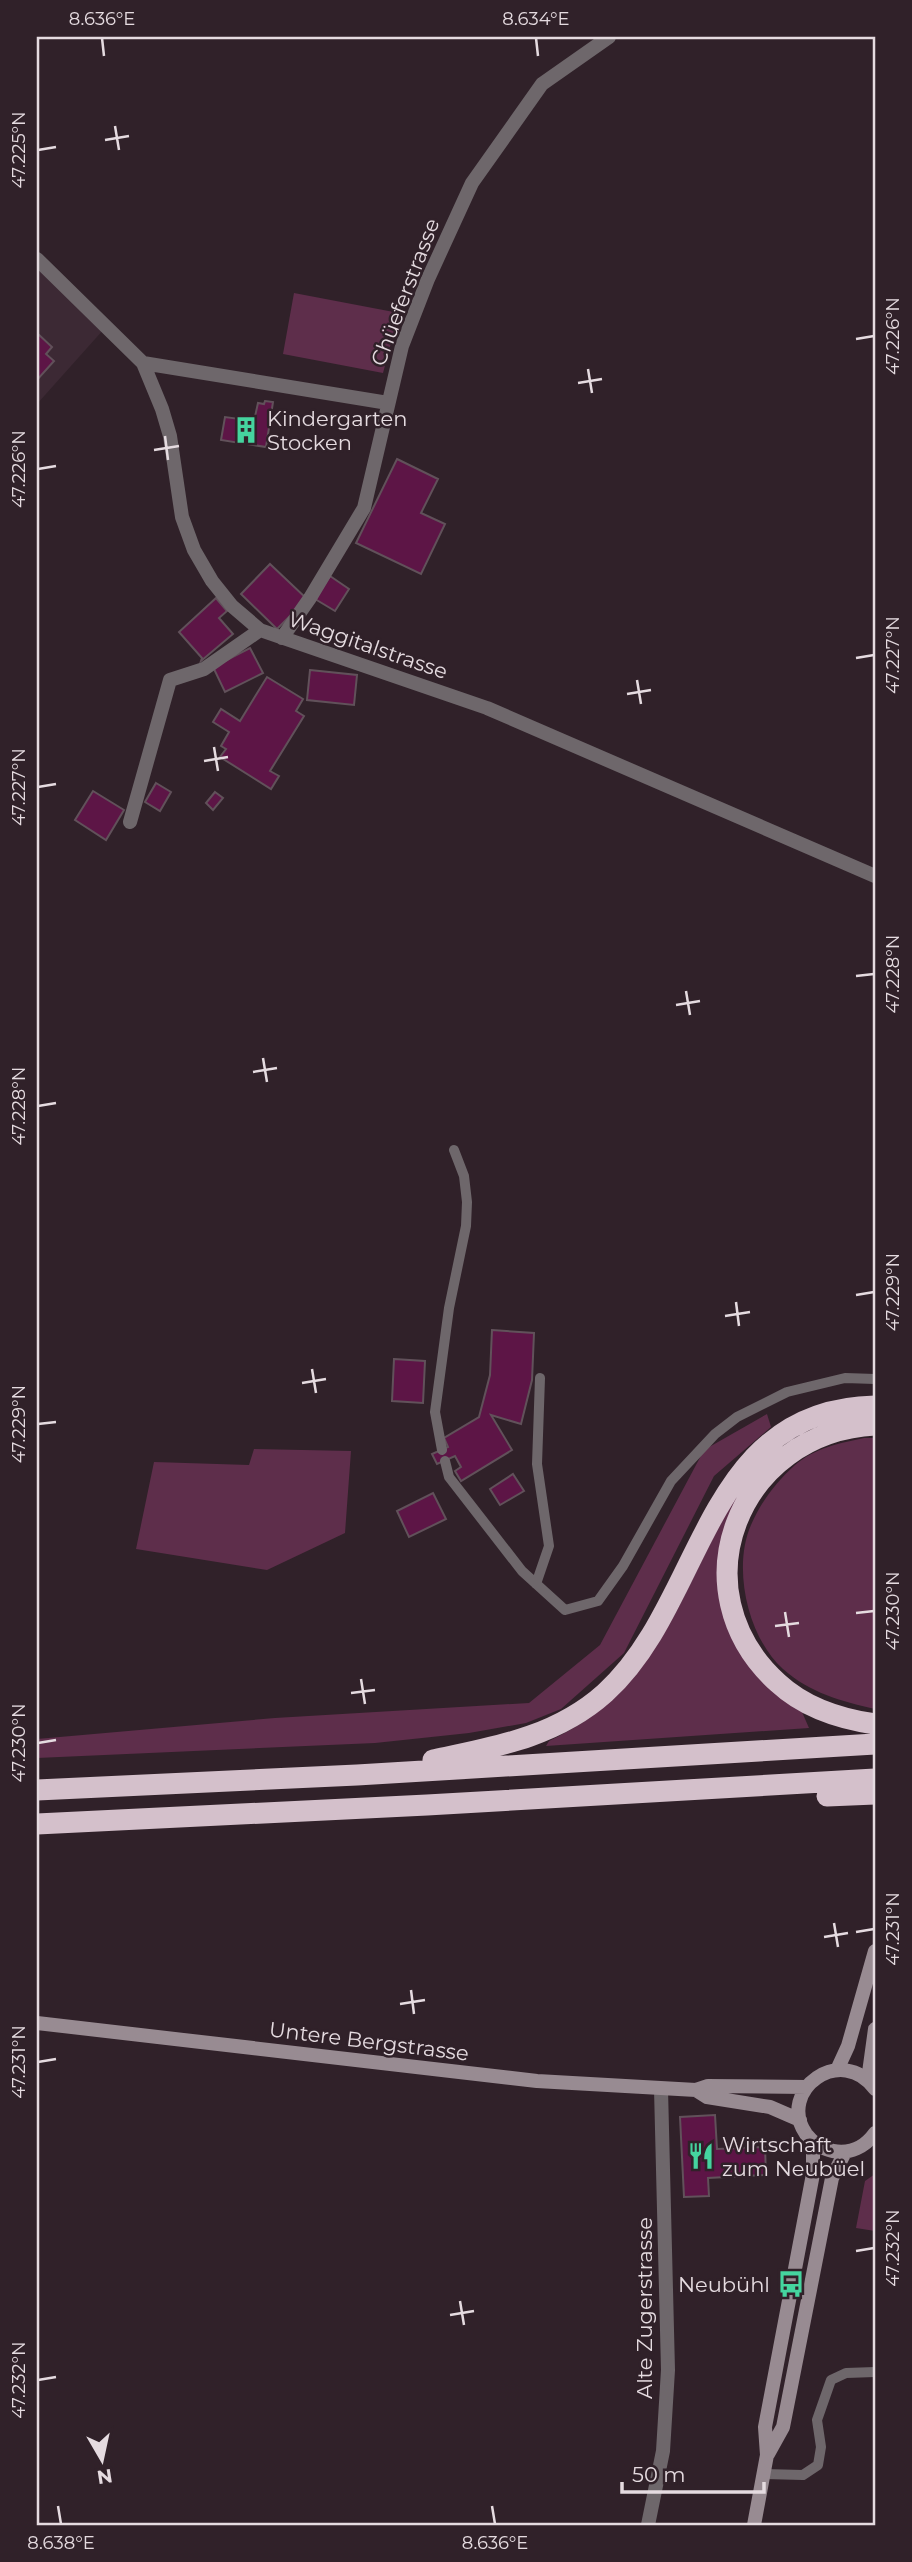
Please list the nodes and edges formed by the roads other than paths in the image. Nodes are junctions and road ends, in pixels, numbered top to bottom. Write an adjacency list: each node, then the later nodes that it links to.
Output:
1 (609, 37): 4 (street, Chüeferstrasse)
2 (37, 259): 3 (street, Waggitalstrasse)
3 (143, 363): 4 (street); 5 (street, Waggitalstrasse)
4 (388, 403): 6 (street, Chüeferstrasse)
5 (260, 630): 6 (street, Waggitalstrasse); 7 (street)
6 (282, 638): 8 (street, Waggitalstrasse)
7 (130, 822)
8 (875, 876)
9 (454, 1150): 14 (lane)
10 (540, 1378): 14 (lane)
11 (875, 1379): 14 (lane)
12 (875, 1406): 17 (highway)
13 (875, 1425): 15 (highway)
14 (536, 1584)
15 (875, 1724)
16 (875, 1744): 17 (highway)
17 (357, 1775): 20 (highway)
18 (875, 1779): 19 (highway)
19 (728, 1788): 21 (highway); 22 (highway)
20 (37, 1790)
21 (875, 1794)
22 (37, 1824)
23 (875, 1951): 26 (main road)
24 (37, 2023): 29 (main road, Untere Bergstrasse)
25 (875, 2029): 27 (main road)
26 (837, 2070): 27 (main road); 28 (main road)
27 (871, 2085)
28 (807, 2087): 30 (main road, Untere Bergstrasse); 31 (main road)
29 (661, 2089): 30 (main road, Untere Bergstrasse); 38 (street, Alte Zugerstrasse)
30 (696, 2090): 31 (main road, Untere Bergstrasse)
31 (800, 2120): 33 (main road)
32 (875, 2133): 34 (main road)
33 (813, 2141): 34 (main road); 36 (main road)
34 (845, 2152): 36 (main road)
35 (875, 2372): 37 (lane)
36 (767, 2455): 37 (main road)
37 (764, 2474): 39 (main road)
38 (648, 2525)
39 (754, 2525)

